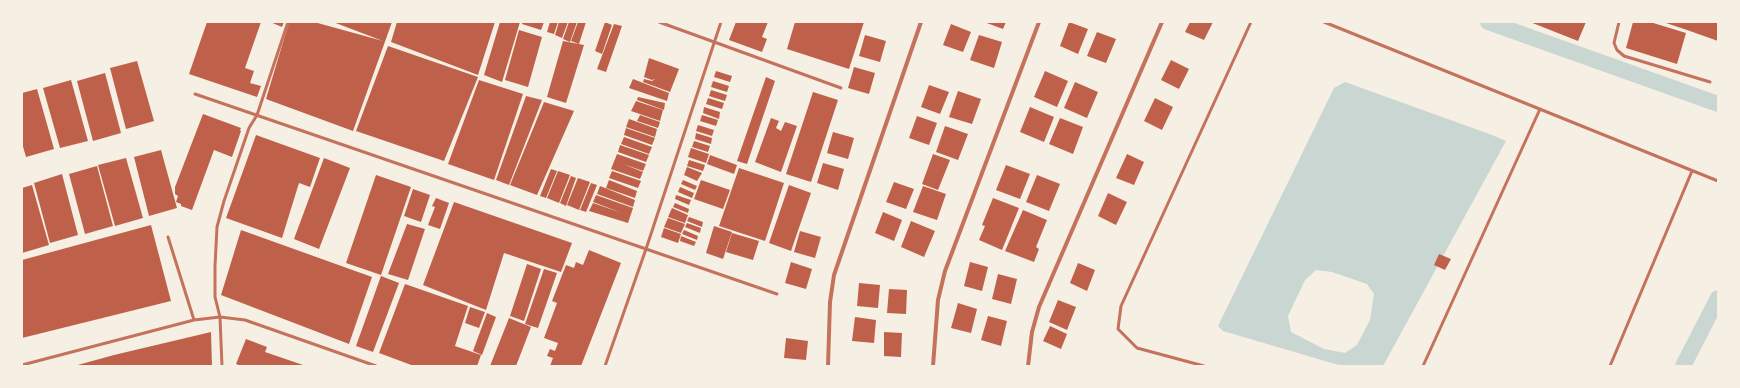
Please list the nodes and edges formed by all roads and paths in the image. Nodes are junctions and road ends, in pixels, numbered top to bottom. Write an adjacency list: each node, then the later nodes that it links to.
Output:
1 (288, 22): 15 (lane)
2 (659, 22): 10 (lane)
3 (721, 22): 10 (lane)
4 (921, 22): 27 (street)
5 (1038, 22): 28 (street)
6 (1162, 22): 29 (street)
7 (1324, 22): 14 (lane)
8 (1619, 22): 11 (lane)
9 (1250, 23): 30 (lane)
10 (714, 42): 12 (lane); 19 (lane)
11 (1710, 82)
12 (841, 88)
13 (195, 94): 15 (lane)
14 (1540, 109): 16 (lane); 31 (lane)
15 (257, 115): 19 (lane); 21 (lane)
16 (1692, 170): 17 (lane); 32 (lane)
17 (1718, 181)
18 (168, 237): 22 (lane)
19 (646, 249): 20 (lane); 26 (lane)
20 (777, 294)
21 (220, 317): 22 (lane); 24 (lane); 25 (lane)
22 (194, 320): 23 (lane)
23 (22, 364)
24 (222, 366)
25 (376, 366)
26 (605, 366)
27 (828, 366)
28 (933, 366)
29 (1028, 366)
30 (1204, 366)
31 (1423, 366)
32 (1610, 366)

